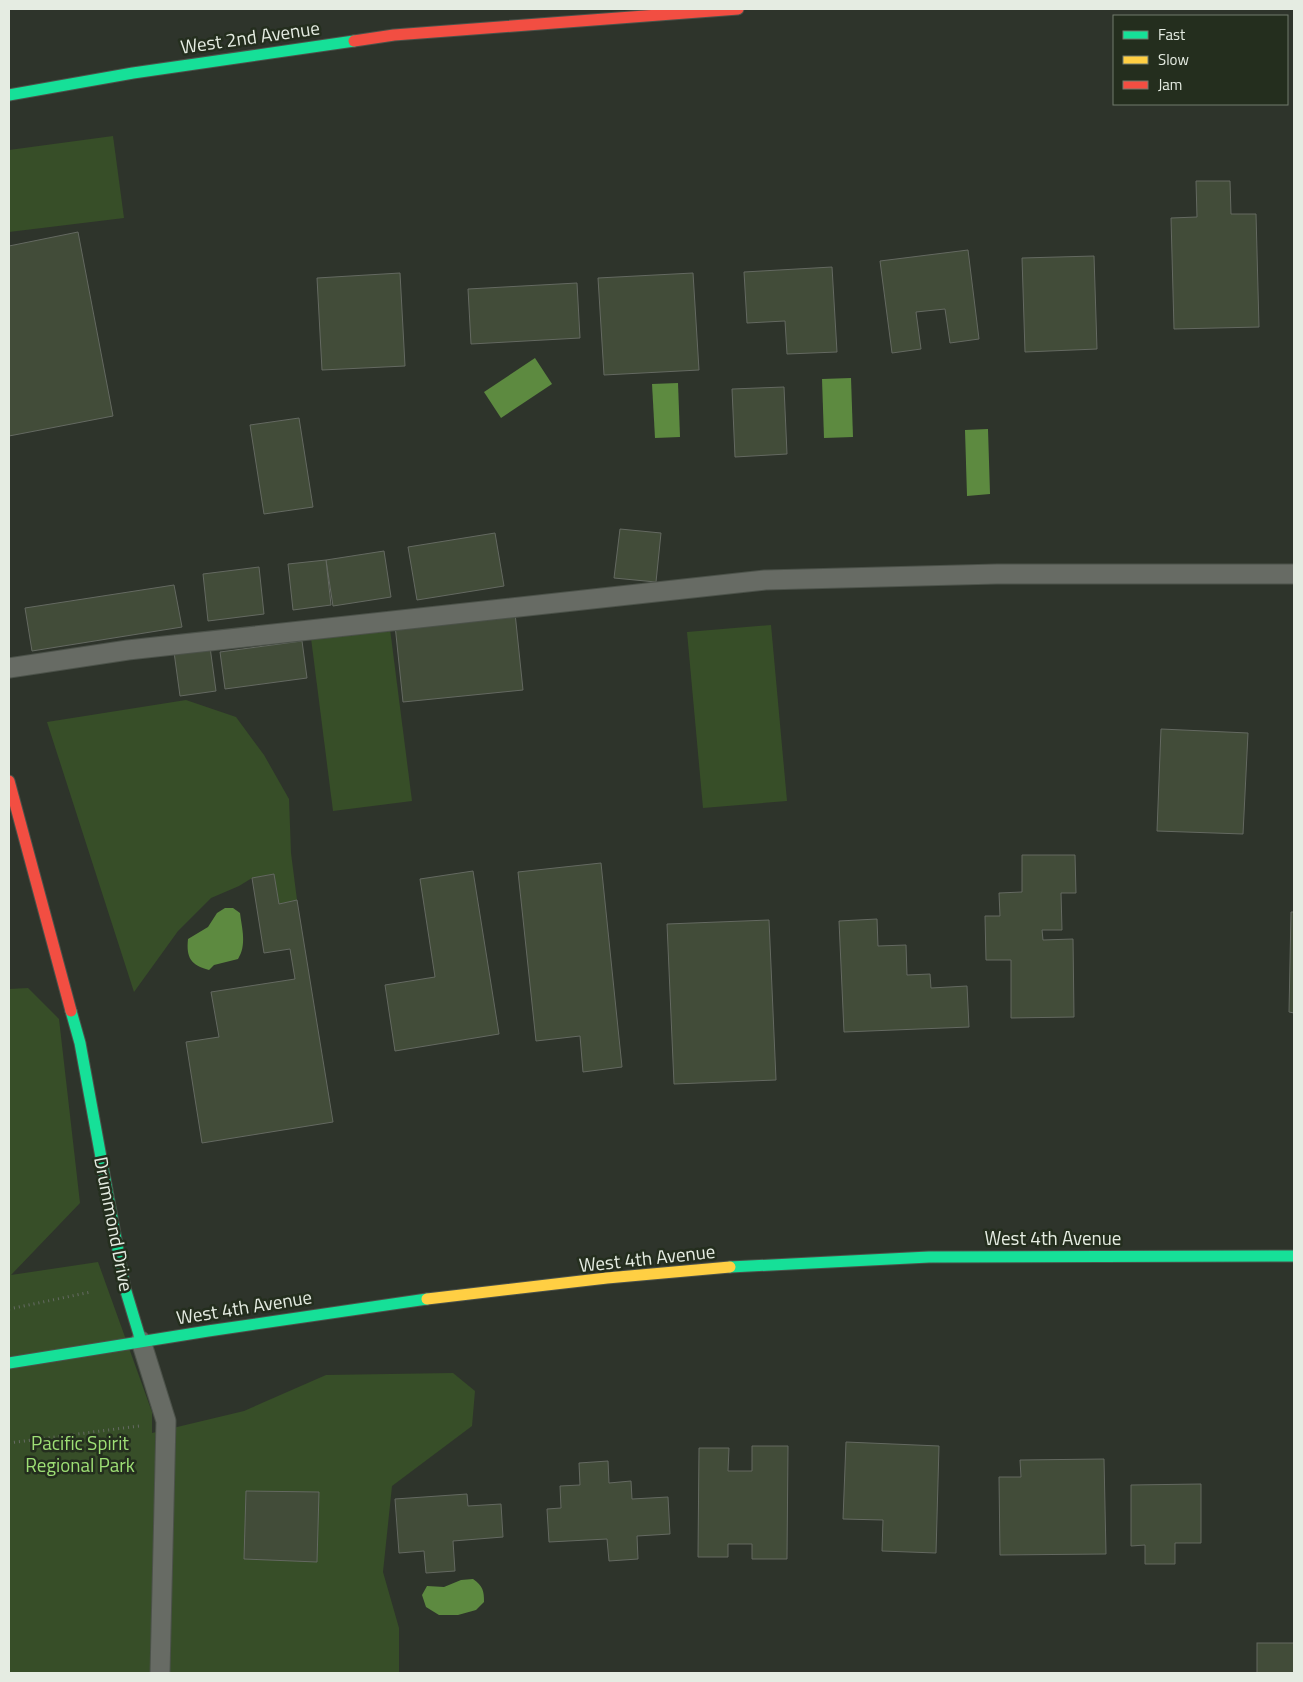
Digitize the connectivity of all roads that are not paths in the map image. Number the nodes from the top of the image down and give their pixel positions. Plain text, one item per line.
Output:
1 (738, 9) edge
2 (9, 95) edge
3 (1294, 574) edge
4 (9, 668) edge
5 (9, 781) edge
6 (1294, 1256) edge
7 (141, 1341) junction
8 (9, 1362) edge
9 (160, 1673) edge

1 - 2 street, West 2nd Avenue
3 - 4 lane
5 - 7 street, Drummond Drive
6 - 7 street, West 4th Avenue
7 - 8 street, West 4th Avenue
7 - 9 lane, Drummond Drive

